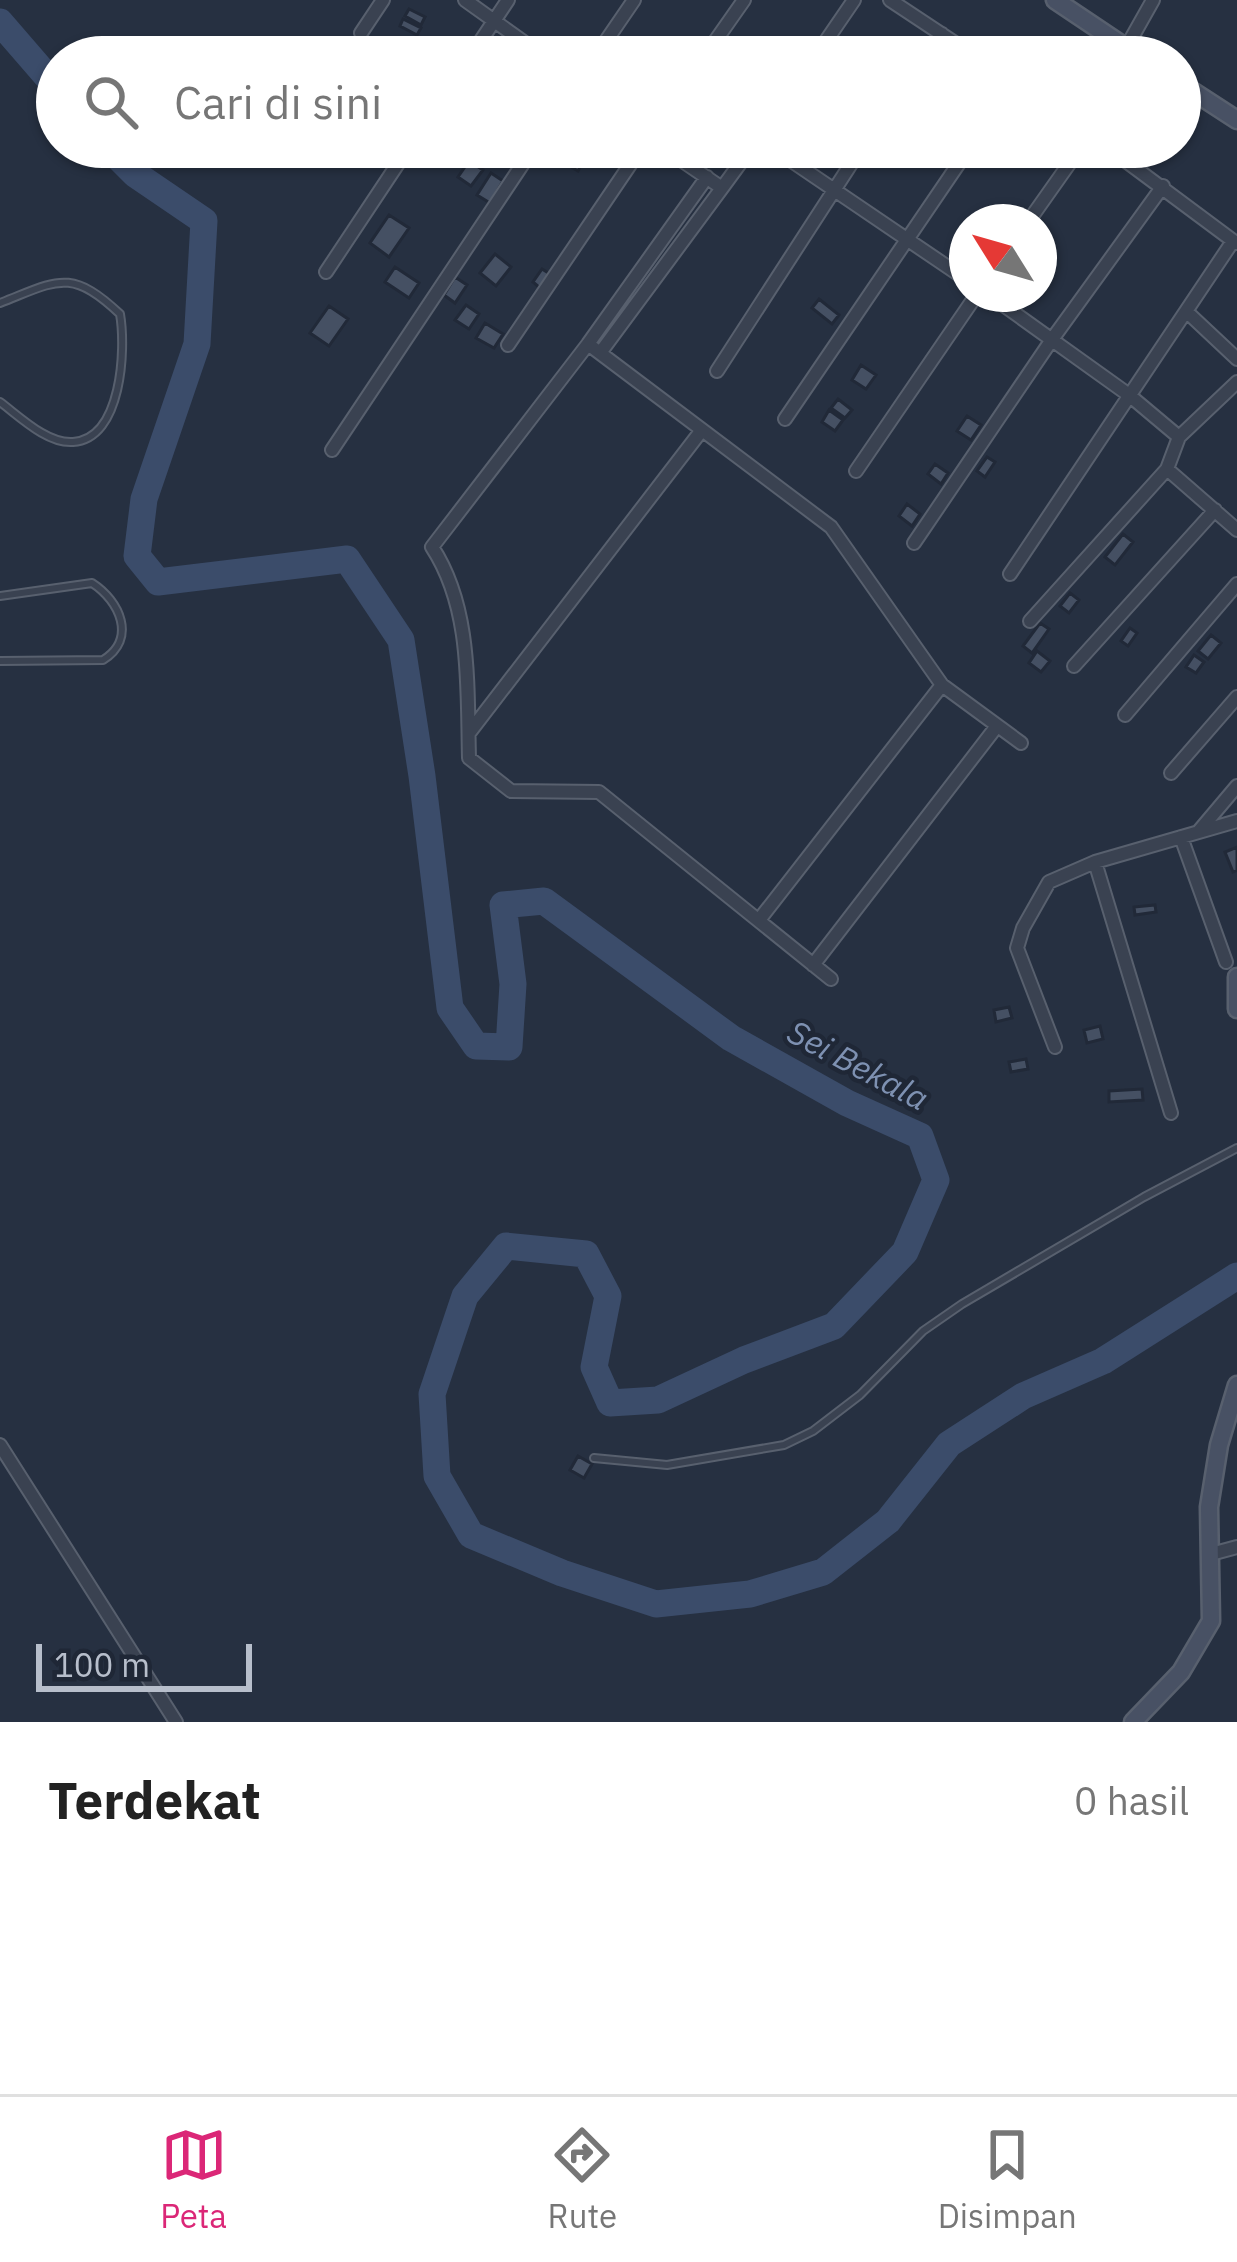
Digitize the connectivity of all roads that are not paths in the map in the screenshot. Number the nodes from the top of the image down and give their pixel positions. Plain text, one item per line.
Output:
1 (383, 0) edge
2 (465, 0) edge
3 (508, 0) edge
4 (634, 0) edge
5 (744, 0) edge
6 (854, 0) edge
7 (890, 0) edge
8 (1054, 0) edge
9 (1153, 0) edge
10 (495, 19) junction
11 (361, 33) dead end
12 (942, 34) joint
13 (484, 36) edge
14 (517, 36) edge
15 (609, 36) edge
16 (719, 36) edge
17 (829, 36) edge
18 (945, 36) edge
19 (1109, 36) edge
20 (1139, 36) edge
21 (1201, 97) edge
22 (1237, 120) edge
23 (396, 168) edge
24 (520, 168) edge
25 (628, 168) edge
26 (694, 168) edge
27 (737, 168) edge
28 (802, 168) edge
29 (848, 168) edge
30 (956, 168) edge
31 (1066, 168) edge
32 (1137, 168) edge
33 (707, 177) junction
34 (1163, 186) junction
35 (722, 188) junction
36 (833, 189) junction
37 (1041, 204) edge
38 (681, 214) junction
39 (695, 224) junction
40 (907, 239) junction
41 (1235, 242) edge
42 (949, 268) edge
43 (326, 272) dead end
44 (0, 303) edge
45 (965, 312) edge
46 (1015, 312) edge
47 (1187, 312) junction
48 (1053, 338) junction
49 (588, 344) junction
50 (508, 345) dead end
51 (600, 353) junction
52 (1237, 359) edge
53 (717, 371) dead end
54 (1237, 382) edge
55 (1129, 395) junction
56 (0, 402) edge
57 (785, 419) dead end
58 (702, 430) junction
59 (1179, 437) junction
60 (332, 450) dead end
61 (1167, 469) junction
62 (856, 471) dead end
63 (1237, 508) edge
64 (1226, 520) edge
65 (914, 543) dead end
66 (1010, 574) dead end
67 (1237, 584) edge
68 (0, 596) edge
69 (1030, 621) dead end
70 (0, 661) edge
71 (1074, 666) dead end
72 (942, 685) junction
73 (1237, 697) edge
74 (1125, 715) dead end
75 (997, 726) junction
76 (468, 734) junction
77 (1021, 743) dead end
78 (1171, 773) dead end
79 (1237, 787) edge
80 (1237, 821) edge
81 (1198, 832) junction
82 (1181, 837) junction
83 (1095, 862) junction
84 (759, 920) junction
85 (813, 965) junction
86 (1231, 970) edge
87 (831, 979) dead end
88 (1237, 1010) edge
89 (1055, 1047) dead end
90 (1171, 1113) dead end
91 (1237, 1148) edge
92 (1237, 1385) edge
93 (0, 1445) edge
94 (594, 1458) dead end
95 (1237, 1547) edge
96 (1211, 1554) junction
97 (176, 1722) edge
98 (1133, 1722) edge

1 - 11 street
2 - 10 street
3 - 10 street
4 - 15 street
5 - 16 street
6 - 17 street
7 - 12 street
8 - 19 main road
9 - 20 street
10 - 13 street
10 - 14 street
12 - 18 street
21 - 22 main road
23 - 43 street
24 - 60 street
25 - 50 street
26 - 33 street
27 - 35 street
28 - 36 street
29 - 36 street
30 - 40 street
31 - 37 street
32 - 34 street
33 - 35 street
33 - 38 street
34 - 41 street
34 - 48 street
35 - 39 street
36 - 40 street
36 - 53 street
38 - 39 street
38 - 49 street
39 - 51 street
40 - 42 street
40 - 57 street
41 - 47 street
44 - 56 lane
45 - 62 street
46 - 48 street
47 - 52 street
47 - 55 street
48 - 55 street
48 - 65 street
49 - 51 street
49 - 76 street
51 - 58 street
54 - 59 street
55 - 59 street
55 - 66 street
58 - 72 street
58 - 76 street
59 - 61 street
61 - 64 street
61 - 69 street
63 - 64 street
64 - 71 street
67 - 74 street
68 - 70 lane
72 - 75 street
72 - 84 street
73 - 78 street
75 - 77 street
75 - 85 street
76 - 84 street
79 - 81 street
80 - 81 street
81 - 82 street
82 - 83 street
82 - 86 street
83 - 89 street
83 - 90 street
84 - 85 street
85 - 87 street
86 - 88 main road
91 - 94 lane
92 - 96 main road
93 - 97 street
95 - 96 street
96 - 98 main road

